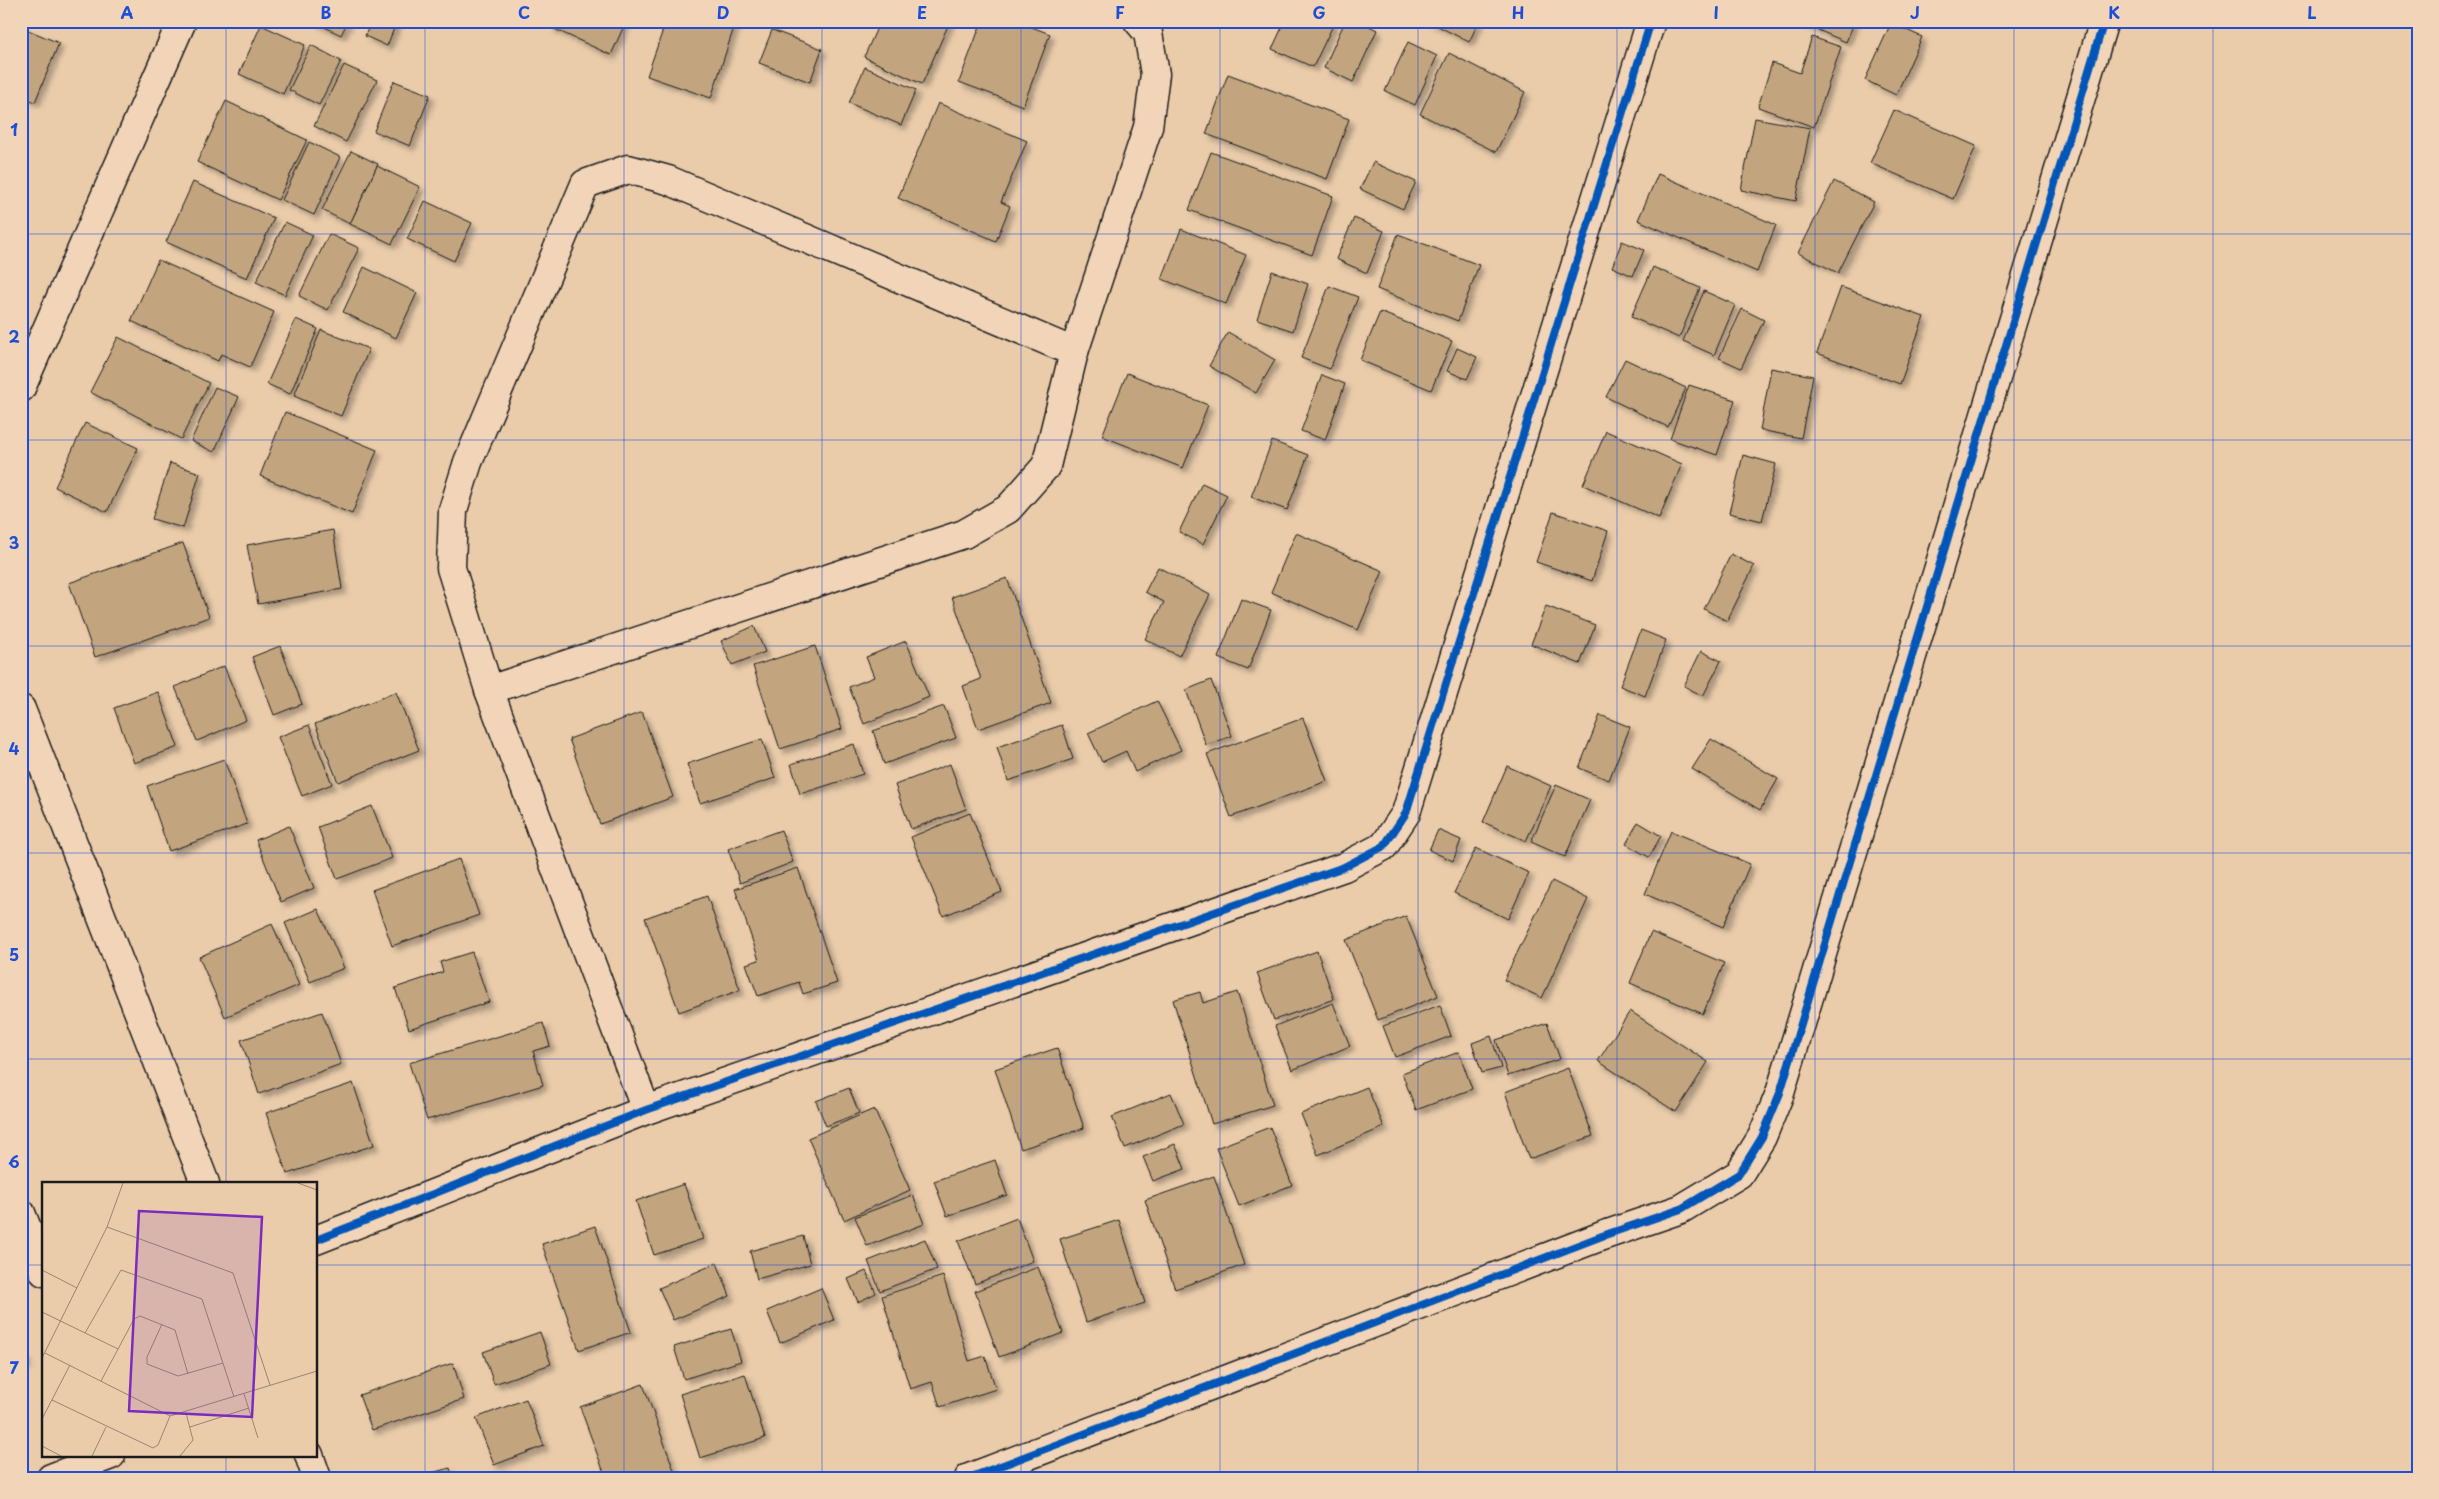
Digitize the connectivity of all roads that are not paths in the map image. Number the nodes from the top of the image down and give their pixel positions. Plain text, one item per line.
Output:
1 (182, 21) edge
2 (1138, 21) edge
3 (1651, 21) edge
4 (2104, 21) edge
5 (1074, 352) junction
6 (21, 388) edge
7 (489, 690) junction
8 (21, 709) edge
9 (646, 1110) junction
10 (205, 1182) edge
11 (21, 1213) edge
12 (318, 1239) edge
13 (42, 1267) edge
14 (108, 1456) edge
15 (309, 1456) edge
16 (51, 1478) edge
17 (317, 1478) edge
18 (969, 1478) edge

1 - 6 street
2 - 5 street
3 - 9 street
4 - 18 street
5 - 7 street
5 - 7 street
7 - 9 street
8 - 10 street
9 - 12 street
11 - 13 street
14 - 16 street
15 - 17 street

